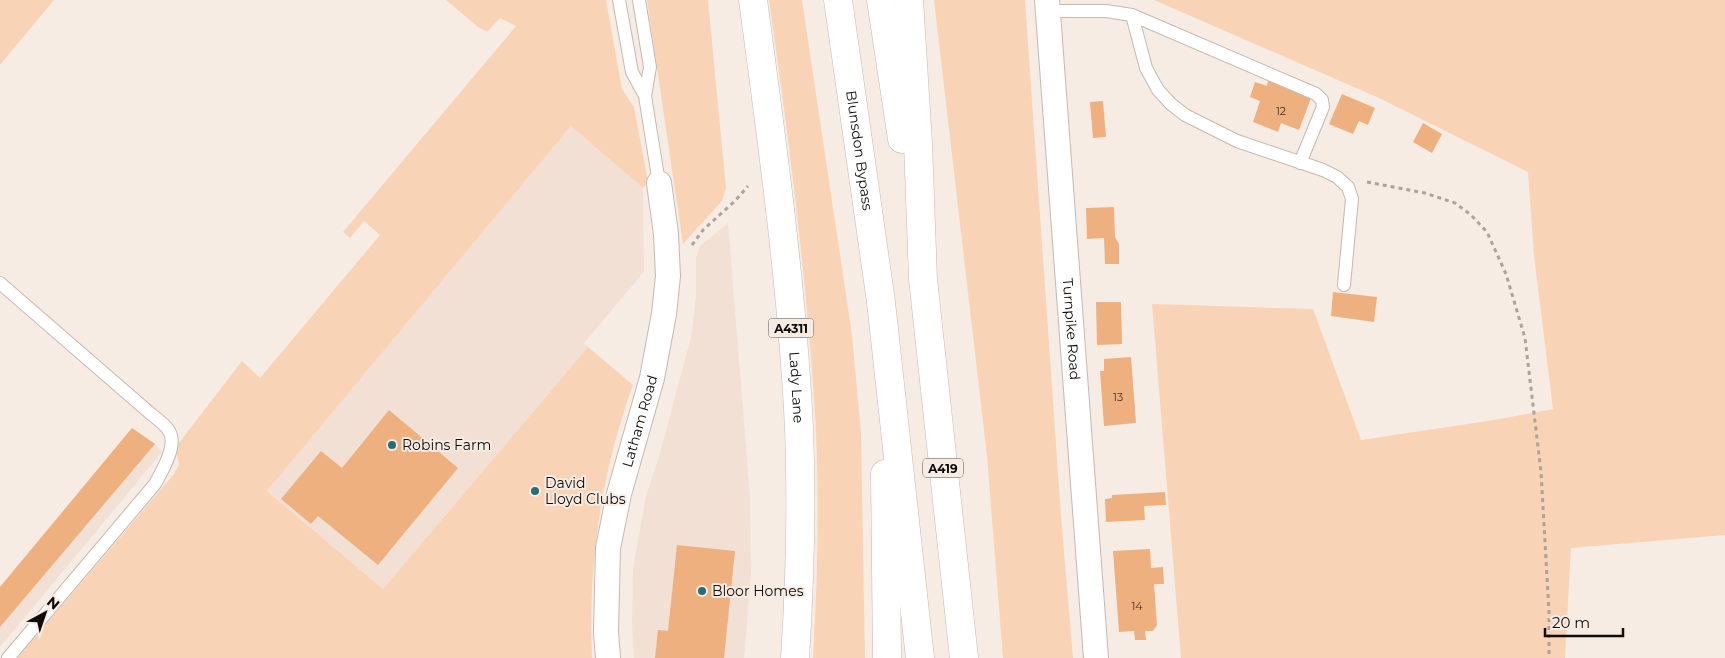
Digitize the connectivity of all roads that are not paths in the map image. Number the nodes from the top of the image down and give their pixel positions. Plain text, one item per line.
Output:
1 (619, 0) edge
2 (639, 0) edge
3 (753, 0) edge
4 (838, 0) edge
5 (881, 0) edge
6 (909, 0) edge
7 (1047, 5) edge
8 (1132, 15) junction
9 (645, 96) junction
10 (1300, 163) junction
11 (659, 183) joint
12 (923, 279) junction
13 (0, 283) edge
14 (1344, 286) dead end
15 (881, 302) junction
16 (8, 658) edge
17 (608, 658) edge
18 (795, 658) edge
19 (887, 658) edge
20 (920, 658) edge
21 (964, 658) edge
22 (1096, 658) edge

1 - 9 lane
2 - 9 lane
3 - 18 main road, Lady Lane / A4311
4 - 15 main road, Blunsdon Bypass
5 - 12 main road, A419
6 - 12 main road, A419
7 - 8 lane
7 - 22 street, Turnpike Road
8 - 10 lane
8 - 10 lane
9 - 11 lane
10 - 14 lane
11 - 17 street, Latham Road
12 - 21 main road, A419
13 - 16 lane
15 - 19 main road
15 - 20 main road

